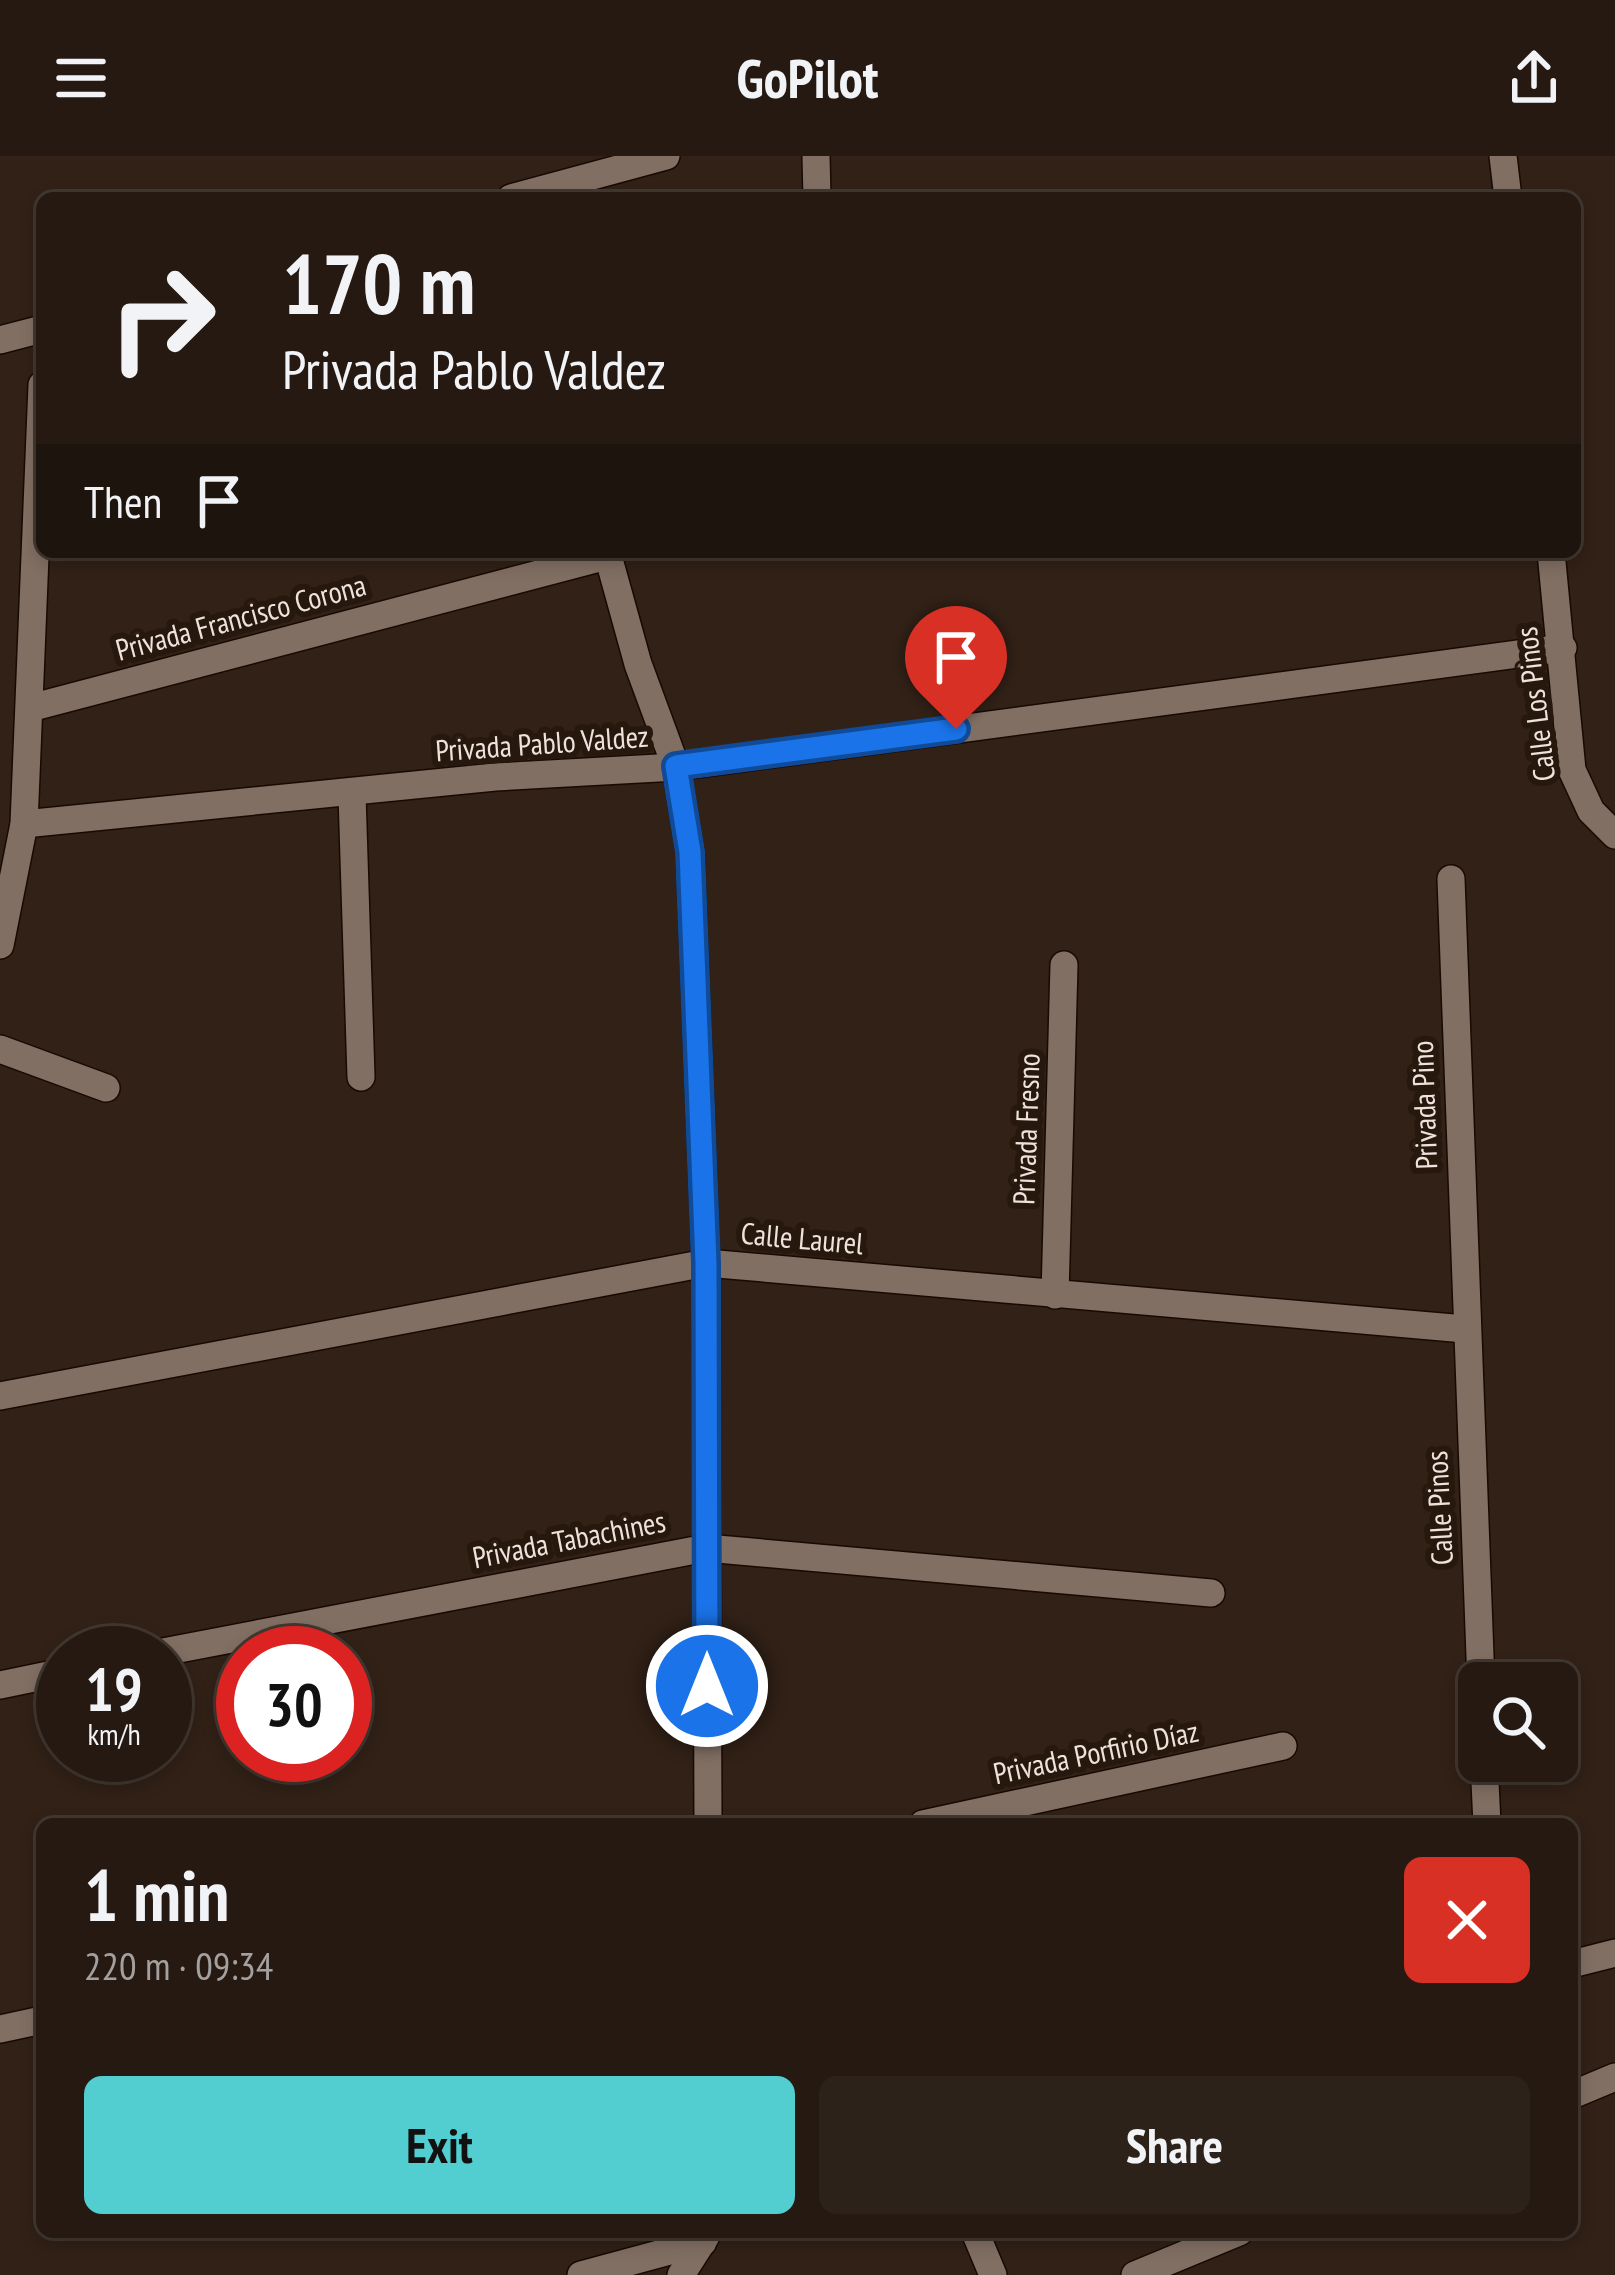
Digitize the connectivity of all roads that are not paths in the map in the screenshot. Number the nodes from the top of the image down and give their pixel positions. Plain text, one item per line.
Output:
1 (666, 156) edge
2 (816, 156) edge
3 (1504, 156) edge
4 (551, 192) edge
5 (817, 192) edge
6 (1507, 192) edge
7 (36, 330) edge
8 (0, 340) edge
9 (36, 546) edge
10 (592, 558) edge
11 (608, 558) edge
12 (1552, 558) edge
13 (1563, 648) junction
14 (30, 708) junction
15 (676, 766) junction
16 (352, 795) junction
17 (24, 824) junction
18 (1615, 836) edge
19 (1450, 879) dead end
20 (0, 945) edge
21 (1064, 965) dead end
22 (0, 1049) edge
23 (361, 1077) dead end
24 (106, 1088) dead end
25 (706, 1263) junction
26 (1055, 1295) junction
27 (1465, 1329) junction
28 (0, 1396) edge
29 (706, 1548) junction
30 (1211, 1593) dead end
31 (192, 1646) edge
32 (1480, 1662) edge
33 (36, 1677) edge
34 (0, 1684) edge
35 (1282, 1746) dead end
36 (1485, 1782) edge
37 (708, 1818) edge
38 (951, 1818) edge
39 (1487, 1818) edge
40 (1615, 1953) edge
41 (1578, 1962) edge
42 (36, 2021) edge
43 (0, 2029) edge
44 (1615, 2077) edge
45 (1578, 2092) edge
46 (702, 2238) edge
47 (704, 2238) edge
48 (978, 2238) edge
49 (1224, 2238) edge
50 (580, 2275) edge
51 (681, 2275) edge
52 (993, 2275) edge
53 (1135, 2275) edge

1 - 4 street
2 - 5 street
3 - 6 street
7 - 8 street
9 - 14 street
10 - 14 street, Privada Francisco Corona
11 - 15 street
12 - 13 street, Calle Los Pinos
13 - 15 street, Privada Pablo Valdez
13 - 18 street, Calle Los Pinos
14 - 17 street
15 - 16 street, Privada Pablo Valdez
15 - 25 street
16 - 17 street, Privada Pablo Valdez
16 - 23 street
17 - 20 street
19 - 27 street, Privada Pino
21 - 26 street, Privada Fresno
22 - 24 street
25 - 26 street, Calle Laurel
25 - 28 street, Calle Laurel
25 - 29 street
26 - 27 street, Calle Laurel
27 - 32 street, Calle Pinos
29 - 30 street, Privada Tabachines
29 - 31 street, Privada Tabachines
29 - 37 street
33 - 34 street
35 - 38 street, Privada Porfirio Díaz
36 - 39 street
40 - 41 street
42 - 43 street
44 - 45 street
46 - 50 street
47 - 51 street
48 - 52 street
49 - 53 street

